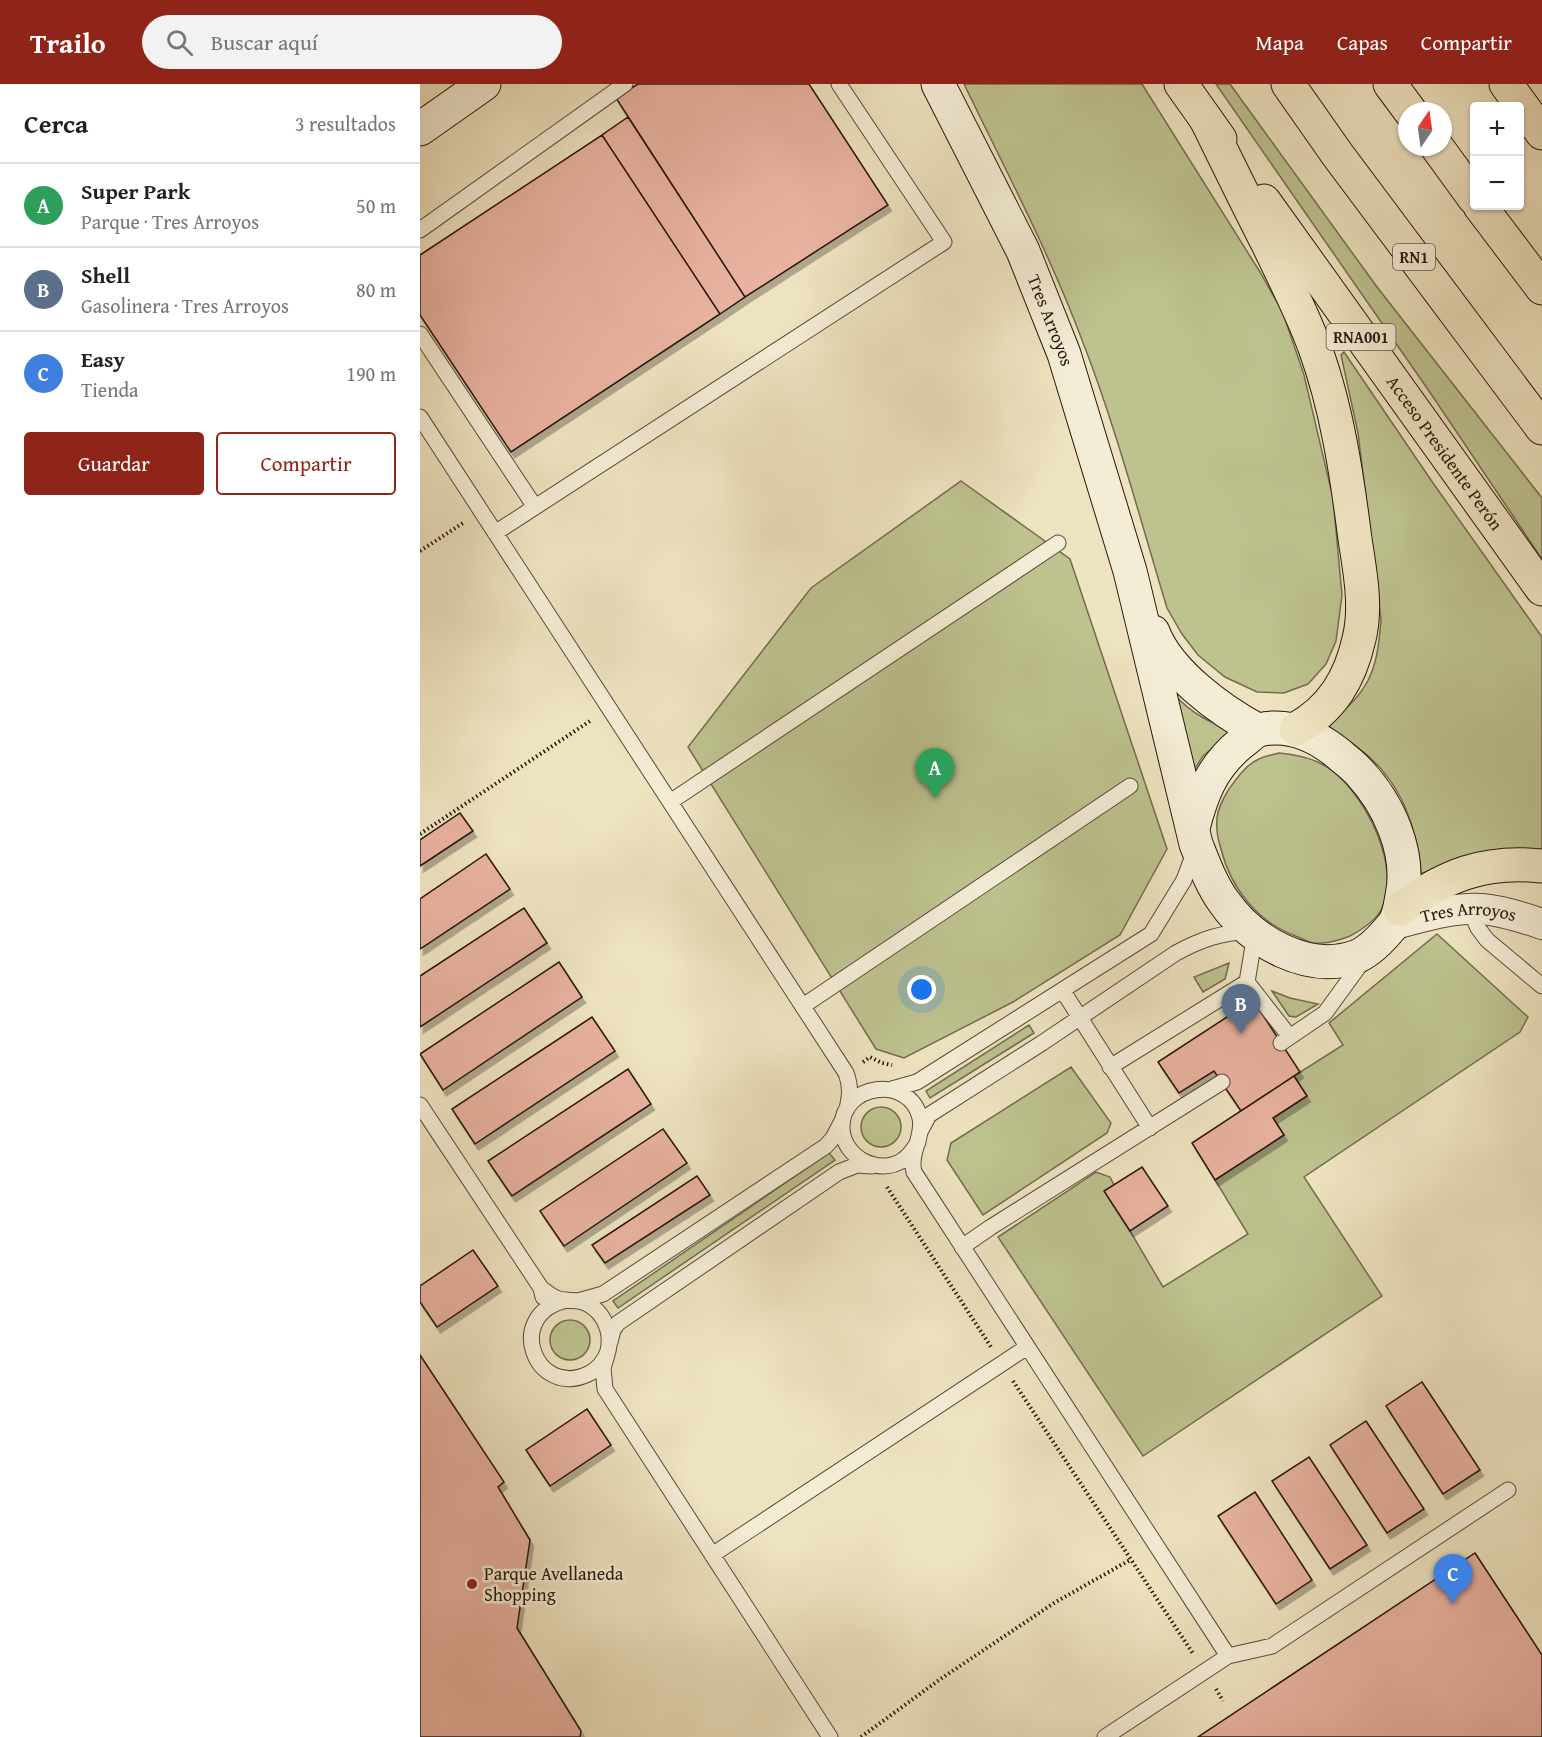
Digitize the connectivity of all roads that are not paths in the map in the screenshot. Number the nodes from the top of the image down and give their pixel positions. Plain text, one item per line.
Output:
1 (484, 84) edge
2 (625, 84) edge
3 (839, 84) edge
4 (938, 84) edge
5 (1181, 84) edge
6 (1288, 84) edge
7 (1390, 84) edge
8 (1506, 84) edge
9 (1403, 102) edge
10 (1207, 121) junction
11 (420, 129) edge
12 (1542, 134) edge
13 (1444, 156) edge
14 (1470, 192) edge
15 (1483, 210) edge
16 (420, 230) edge
17 (1542, 288) edge
18 (420, 334) edge
19 (420, 417) edge
20 (1542, 428) edge
21 (535, 507) junction
22 (495, 532) junction
23 (1058, 543) dead end
24 (1130, 570) junction
25 (1542, 589) edge
26 (1296, 729) junction
27 (1257, 730) junction
28 (1130, 786) dead end
29 (670, 802) junction
30 (1195, 836) junction
31 (1542, 866) edge
32 (1470, 910) junction
33 (1542, 924) edge
34 (1390, 926) junction
35 (1254, 933) junction
36 (1247, 982) junction
37 (1542, 986) edge
38 (1063, 991) junction
39 (802, 1006) junction
40 (1079, 1018) junction
41 (1110, 1067) junction
42 (846, 1073) junction
43 (1222, 1082) dead end
44 (888, 1089) junction
45 (420, 1105) edge
46 (845, 1114) junction
47 (1150, 1128) junction
48 (919, 1136) junction
49 (881, 1166) junction
50 (914, 1172) junction
51 (962, 1247) junction
52 (541, 1288) junction
53 (573, 1301) junction
54 (539, 1316) junction
55 (1028, 1347) junction
56 (608, 1348) junction
57 (578, 1378) junction
58 (605, 1389) junction
59 (1508, 1490) dead end
60 (712, 1555) junction
61 (1228, 1656) junction
62 (830, 1737) edge
63 (1105, 1737) edge

1 - 11 main road
2 - 16 lane
3 - 21 lane
4 - 24 main road, Tres Arroyos
5 - 10 highway, Acceso Presidente Perón / RNA001
6 - 20 highway, RN1
7 - 9 highway
8 - 12 highway
10 - 25 highway, Acceso Presidente Perón / RNA001
10 - 26 highway
13 - 14 highway
15 - 17 highway
18 - 21 lane
19 - 22 lane
21 - 22 lane
22 - 29 lane
23 - 29 lane
24 - 27 main road, Tres Arroyos
24 - 30 main road, Tres Arroyos
26 - 27 main road
26 - 34 main road
27 - 30 main road
28 - 39 lane
29 - 39 lane
30 - 35 main road, Tres Arroyos
30 - 38 lane
31 - 34 highway
32 - 33 street, Tres Arroyos
32 - 34 street, Tres Arroyos
32 - 37 lane
34 - 35 main road, Tres Arroyos
34 - 36 lane
35 - 36 lane
35 - 40 lane
36 - 41 lane
38 - 40 lane
38 - 44 lane
39 - 42 lane
40 - 41 lane
40 - 48 lane
41 - 47 lane
42 - 44 lane
42 - 46 lane
43 - 47 lane
44 - 46 lane
44 - 48 lane
45 - 52 lane
46 - 49 lane
46 - 53 lane
47 - 51 lane
48 - 49 lane
48 - 50 lane
49 - 50 lane
49 - 56 lane
50 - 51 lane
51 - 55 lane
52 - 53 lane
52 - 54 lane
53 - 54 lane
53 - 56 lane
54 - 57 lane
55 - 60 lane
55 - 61 lane
56 - 57 lane
56 - 58 lane
57 - 58 lane
58 - 60 lane
59 - 61 lane
60 - 62 lane
61 - 63 lane

